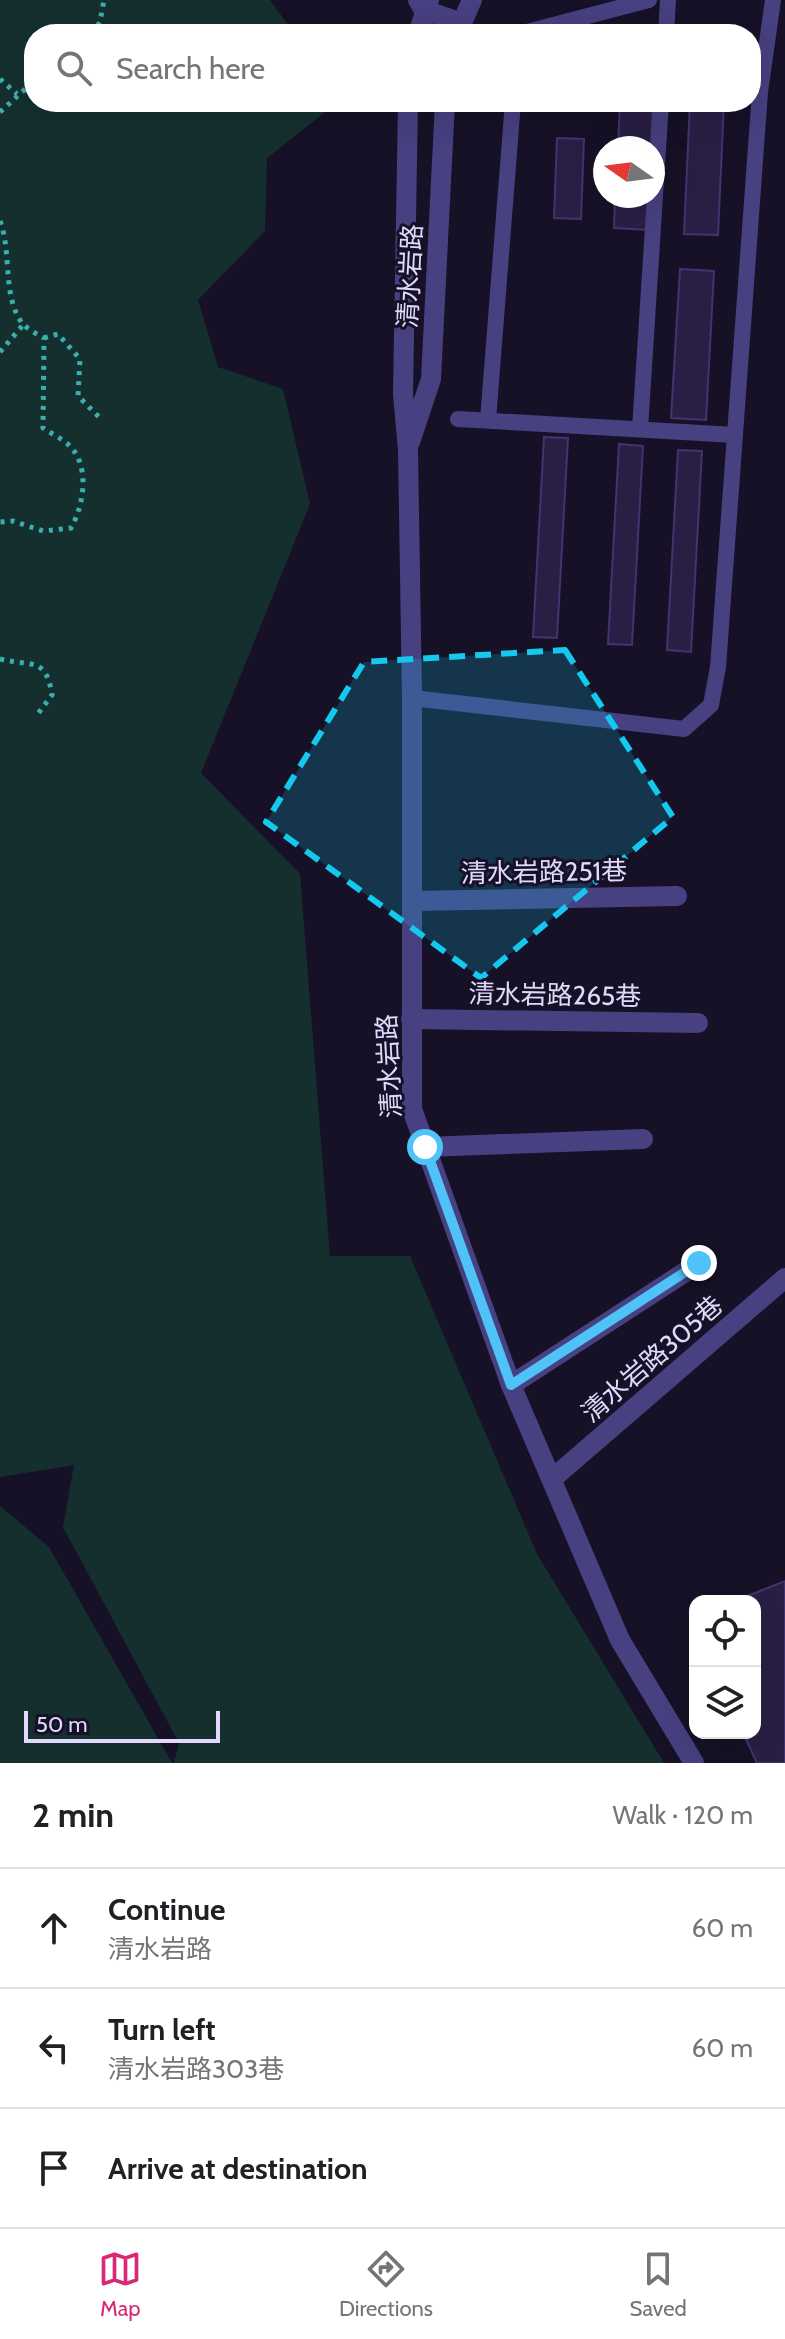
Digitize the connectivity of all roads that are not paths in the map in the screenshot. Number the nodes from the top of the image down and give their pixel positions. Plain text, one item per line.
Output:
1 (472, 0) edge
2 (649, 0) edge
3 (668, 0) edge
4 (773, 0) edge
5 (424, 3) edge
6 (420, 24) edge
7 (453, 24) edge
8 (460, 24) edge
9 (557, 24) edge
10 (667, 24) edge
11 (761, 85) edge
12 (408, 112) edge
13 (444, 112) edge
14 (512, 112) edge
15 (660, 112) edge
16 (759, 112) edge
17 (458, 419) dead end
18 (488, 420) junction
19 (640, 429) junction
20 (735, 435) junction
21 (408, 450) junction
22 (412, 698) junction
23 (677, 896) dead end
24 (412, 901) junction
25 (411, 1019) junction
26 (698, 1023) dead end
27 (643, 1139) dead end
28 (425, 1147) junction
29 (699, 1263) dead end
30 (785, 1278) edge
31 (511, 1385) junction
32 (552, 1479) junction
33 (694, 1763) edge

1 - 8 street
2 - 9 lane
3 - 10 lane
4 - 11 lane
5 - 6 street
5 - 7 street
12 - 21 street, 清水岩路
13 - 21 street, 清水岩路
14 - 18 lane
15 - 19 lane
16 - 20 lane
17 - 18 lane
18 - 19 lane
19 - 20 lane
20 - 22 lane
21 - 22 street, 清水岩路
22 - 24 street, 清水岩路
23 - 24 street, 清水岩路251巷
24 - 25 street, 清水岩路
25 - 26 street, 清水岩路265巷
25 - 28 street, 清水岩路
27 - 28 street
28 - 31 street, 清水岩路
29 - 31 street
30 - 32 street, 清水岩路305巷
31 - 32 street, 清水岩路
32 - 33 street, 清水岩路

